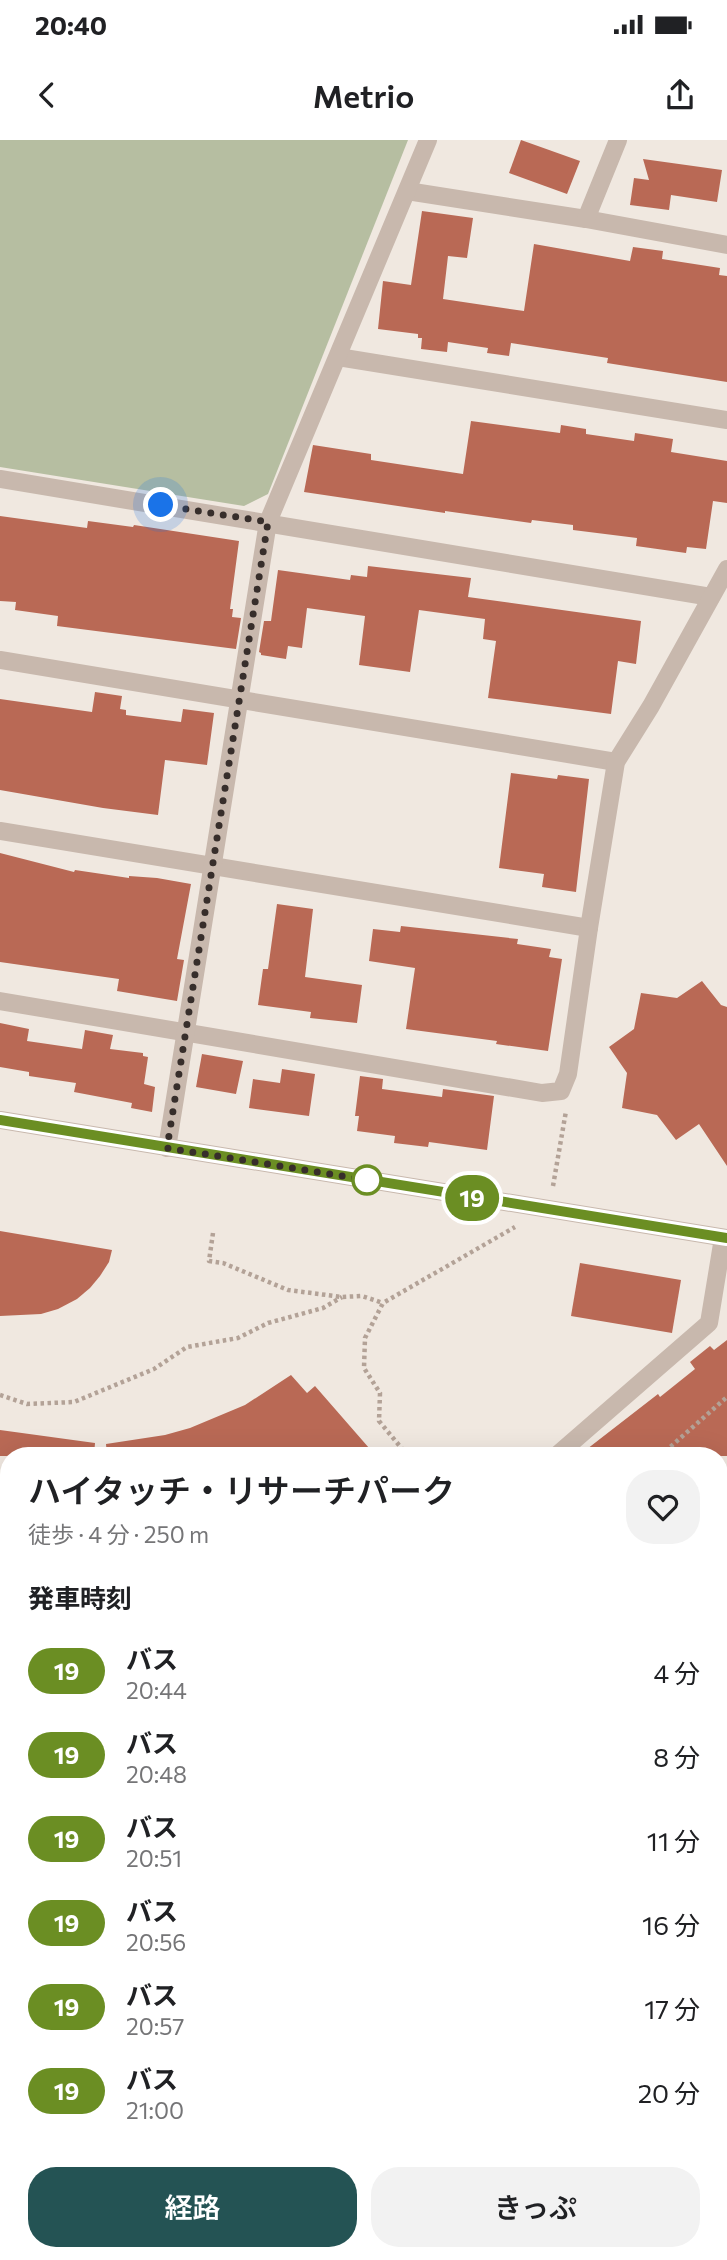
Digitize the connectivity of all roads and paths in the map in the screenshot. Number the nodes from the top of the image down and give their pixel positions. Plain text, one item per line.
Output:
1 (428, 140) edge
2 (618, 140) edge
3 (407, 191) junction
4 (586, 219) junction
5 (727, 245) edge
6 (338, 357) junction
7 (727, 421) edge
8 (0, 479) edge
9 (268, 522) junction
10 (727, 569) edge
11 (711, 597) junction
12 (0, 660) edge
13 (240, 699) junction
14 (616, 762) junction
15 (0, 831) edge
16 (213, 867) junction
17 (589, 928) junction
18 (0, 1001) edge
19 (185, 1032) junction
20 (561, 1091) junction
21 (0, 1121) edge
22 (167, 1148) junction
23 (553, 1186) dead end
24 (514, 1227) dead end
25 (213, 1233) dead end
26 (725, 1238) edge
27 (342, 1297) junction
28 (383, 1303) junction
29 (0, 1395) edge
30 (727, 1397) edge
31 (400, 1447) edge
32 (566, 1447) edge
33 (670, 1447) edge

1 - 3 street
2 - 4 street
3 - 4 street
3 - 6 street
4 - 5 street
6 - 7 street
6 - 9 street
8 - 9 street
9 - 11 street
9 - 13 street
10 - 11 street
11 - 14 street
12 - 13 street
13 - 14 street
13 - 16 street
14 - 17 street
15 - 16 street
16 - 17 street
16 - 19 street
17 - 20 street
18 - 19 street
19 - 20 street
19 - 22 street
20 - 23 path
21 - 22 street
22 - 26 street
24 - 28 path
25 - 27 path
26 - 32 street
27 - 28 path
27 - 29 path
28 - 31 path
30 - 33 path

